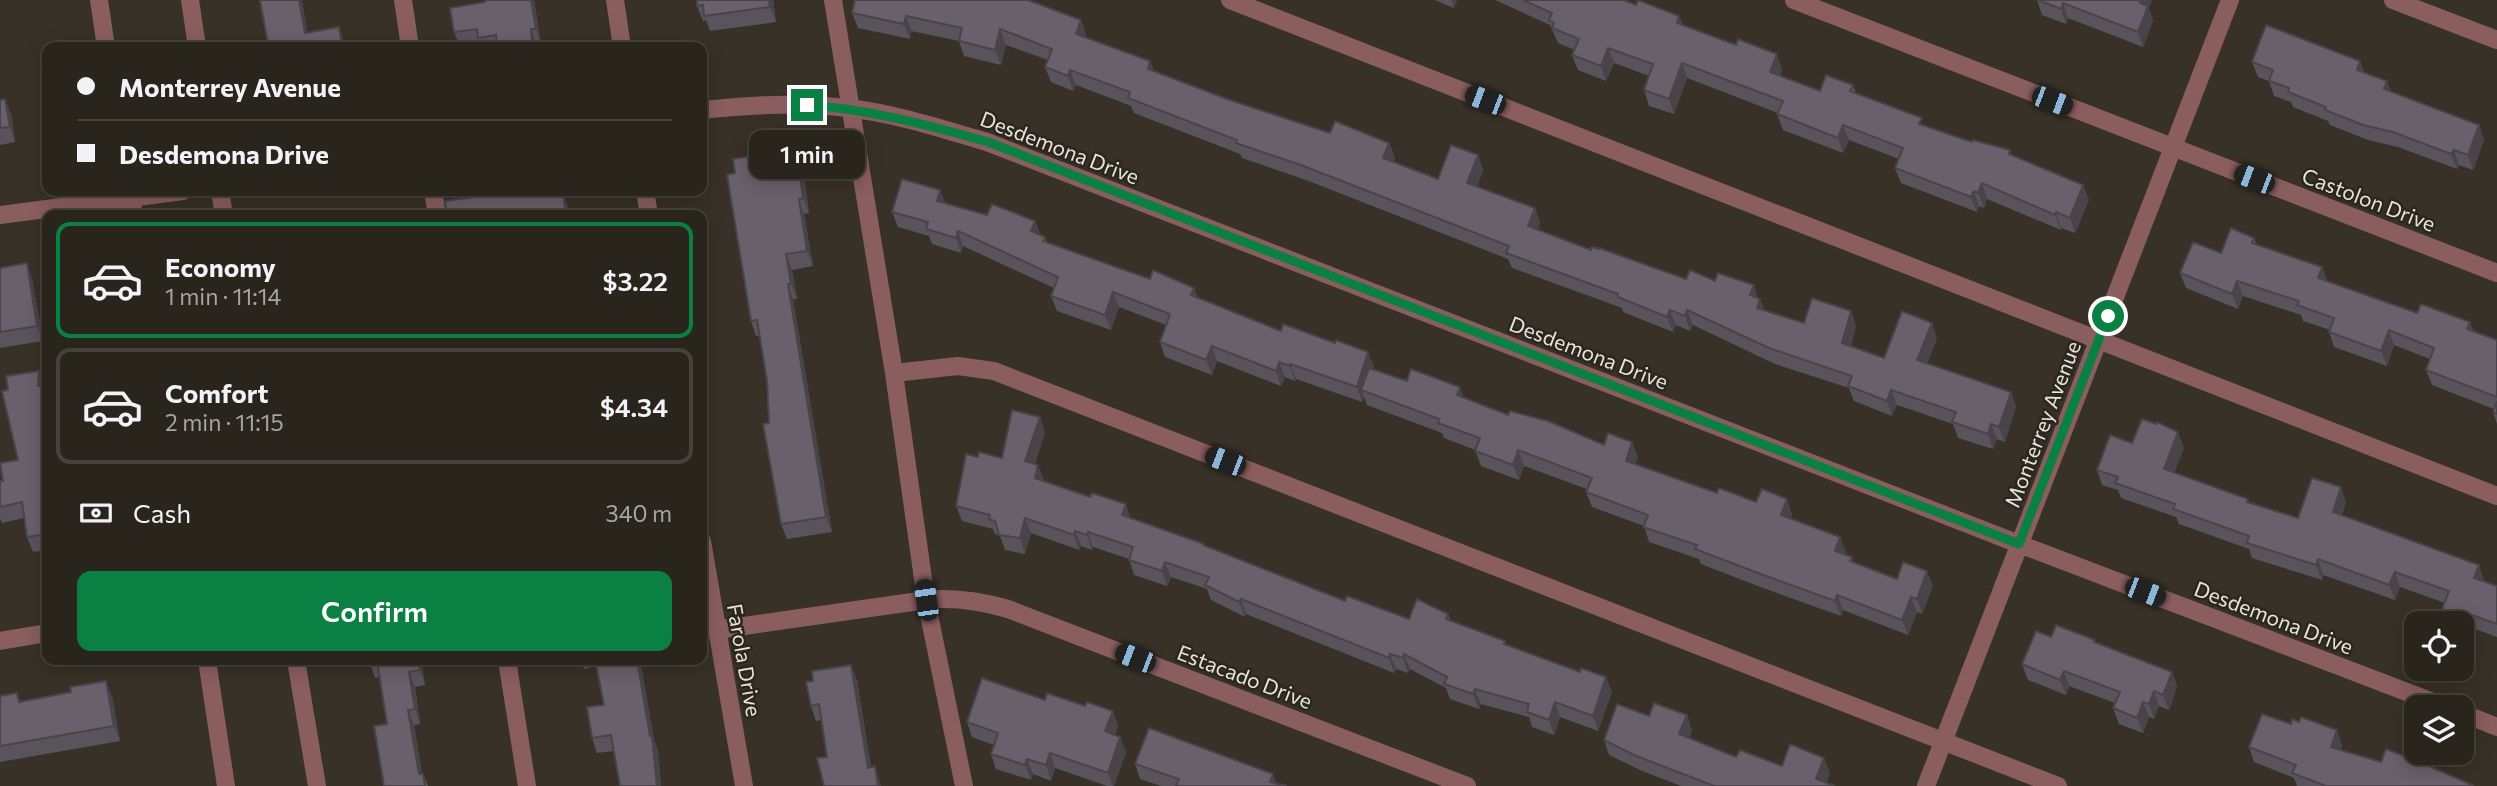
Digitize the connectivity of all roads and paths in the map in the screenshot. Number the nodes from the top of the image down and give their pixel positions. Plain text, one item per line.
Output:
1 (99, 0) edge
2 (190, 0) edge
3 (403, 0) edge
4 (615, 0) edge
5 (833, 0) edge
6 (1230, 0) edge
7 (1794, 0) edge
8 (2230, 0) edge
9 (2393, 0) edge
10 (2497, 40) edge
11 (105, 42) edge
12 (196, 42) edge
13 (409, 42) edge
14 (621, 42) edge
15 (849, 108) junction
16 (707, 109) edge
17 (2173, 148) junction
18 (160, 196) edge
19 (132, 202) edge
20 (51, 210) edge
21 (42, 211) edge
22 (0, 215) edge
23 (2497, 273) edge
24 (2099, 340) junction
25 (894, 373) junction
26 (2497, 496) edge
27 (2019, 544) junction
28 (707, 573) edge
29 (926, 600) junction
30 (716, 630) junction
31 (42, 634) edge
32 (0, 641) edge
33 (208, 665) edge
34 (297, 665) edge
35 (508, 665) edge
36 (2415, 695) edge
37 (2474, 718) edge
38 (2497, 727) edge
39 (1943, 741) junction
40 (226, 786) edge
41 (317, 786) edge
42 (527, 786) edge
43 (744, 786) edge
44 (964, 786) edge
45 (1467, 786) edge
46 (1926, 786) edge
47 (2058, 786) edge

1 - 11 street
2 - 12 street
3 - 13 street
4 - 14 street
5 - 15 street
6 - 24 street
7 - 17 street, Castolon Drive
8 - 17 street, Monterrey Avenue
9 - 10 street
15 - 16 street, Desdemona Drive
15 - 25 street
15 - 27 street, Desdemona Drive
17 - 23 street, Castolon Drive
17 - 24 street, Monterrey Avenue
18 - 19 street
19 - 20 street
21 - 22 street
24 - 26 street
24 - 27 street, Monterrey Avenue
25 - 29 street
25 - 39 street
27 - 36 street, Desdemona Drive
27 - 39 street, Monterrey Avenue
28 - 30 street, Farola Drive
29 - 30 street, Estacado Drive
29 - 44 street
29 - 45 street, Estacado Drive
30 - 43 street, Farola Drive
31 - 32 street
33 - 40 street
34 - 41 street
35 - 42 street
37 - 38 street
39 - 46 street, Monterrey Avenue
39 - 47 street

